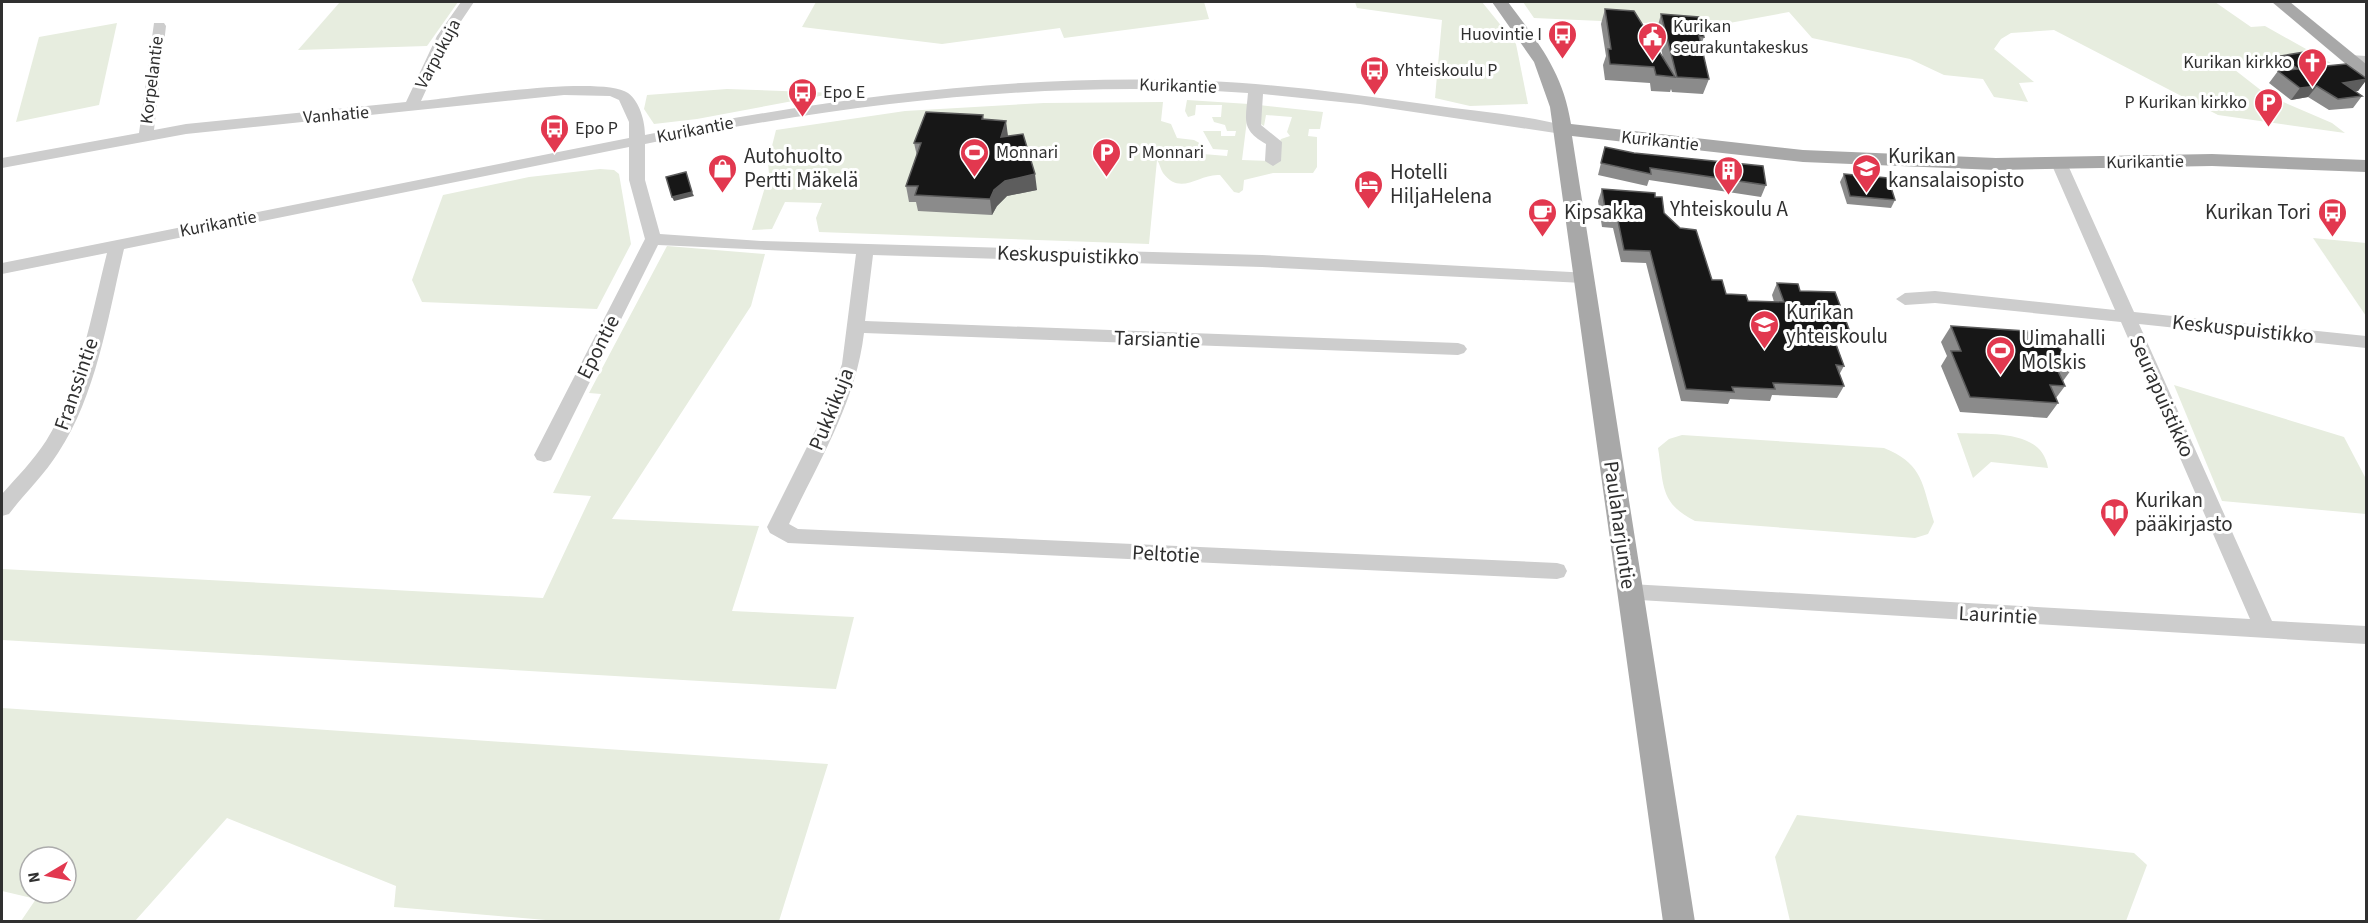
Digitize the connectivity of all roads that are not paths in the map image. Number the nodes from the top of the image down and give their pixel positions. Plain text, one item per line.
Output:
1 (467, 2) edge
2 (1500, 2) edge
3 (2280, 2) edge
4 (159, 26) dead end
5 (2359, 60) edge
6 (2367, 72) edge
7 (1256, 90) junction
8 (411, 107) junction
9 (1562, 129) junction
10 (146, 135) junction
11 (636, 142) junction
12 (1274, 161) dead end
13 (2, 163) edge
14 (2059, 163) junction
15 (2367, 166) edge
16 (653, 239) junction
17 (117, 244) junction
18 (865, 249) junction
19 (2, 268) edge
20 (1583, 277) junction
21 (1905, 299) dead end
22 (2128, 317) junction
23 (855, 327) junction
24 (2367, 342) edge
25 (1458, 350) dead end
26 (544, 455) dead end
27 (2, 508) edge
28 (777, 527) joint
29 (1557, 571) dead end
30 (1630, 593) junction
31 (2265, 629) junction
32 (2367, 635) edge
33 (1679, 921) edge

1 - 8 street, Varpukuja
2 - 9 main road, Paulaharjuntie
3 - 5 main road
4 - 10 street, Korpelantie
5 - 6 main road
7 - 9 street, Kurikantie
7 - 11 street, Kurikantie
7 - 12 street
8 - 10 street, Vanhatie
8 - 11 street, Vanhatie
9 - 14 main road, Kurikantie
9 - 20 main road, Paulaharjuntie
10 - 13 street, Vanhatie
11 - 16 street
11 - 17 street, Kurikantie
14 - 15 main road, Kurikantie
14 - 22 street, Seurapuistikko
16 - 18 street, Keskuspuistikko
16 - 26 street, Epontie
17 - 19 street, Kurikantie
17 - 27 street, Franssintie
18 - 20 street, Keskuspuistikko
18 - 23 street, Pukkikuja
20 - 30 main road, Paulaharjuntie
21 - 22 street, Keskuspuistikko
22 - 24 street, Keskuspuistikko
22 - 31 street, Seurapuistikko
23 - 25 street, Tarsiantie
23 - 28 street, Pukkikuja
28 - 29 street, Peltotie
30 - 31 street, Laurintie
30 - 33 main road, Paulaharjuntie
31 - 32 street, Laurintie

